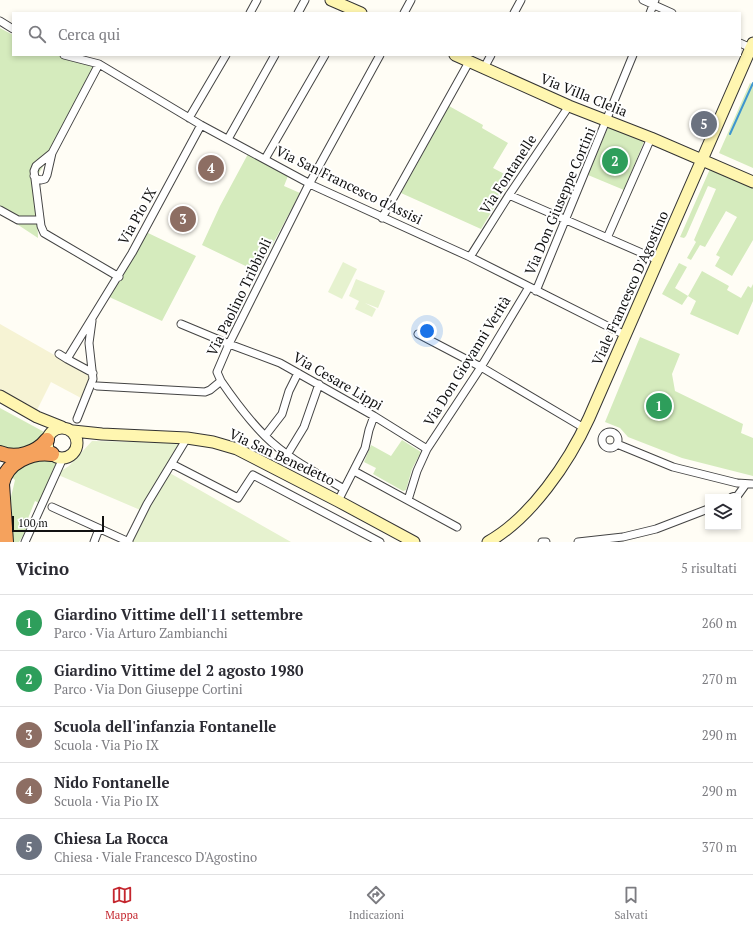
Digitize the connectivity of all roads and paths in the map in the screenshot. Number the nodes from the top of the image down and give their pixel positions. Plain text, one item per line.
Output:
1 (257, 0) edge
2 (305, 0) edge
3 (331, 0) edge
4 (412, 0) edge
5 (521, 0) edge
6 (643, 0) edge
7 (654, 2) edge
8 (251, 12) edge
9 (299, 12) edge
10 (354, 12) edge
11 (405, 12) edge
12 (515, 12) edge
13 (650, 12) edge
14 (670, 12) edge
15 (0, 22) edge
16 (12, 28) edge
17 (741, 43) edge
18 (752, 46) edge
19 (68, 56) edge
20 (225, 56) edge
21 (274, 56) edge
22 (324, 56) edge
23 (379, 56) edge
24 (457, 56) edge
25 (490, 56) edge
26 (633, 56) edge
27 (469, 62) junction
28 (99, 64) junction
29 (484, 68) junction
30 (569, 106) junction
31 (189, 118) junction
32 (607, 121) junction
33 (201, 125) junction
34 (651, 138) junction
35 (228, 139) junction
36 (52, 153) junction
37 (265, 159) junction
38 (703, 160) junction
39 (34, 176) junction
40 (45, 178) junction
41 (753, 182) edge
42 (310, 183) junction
43 (36, 191) junction
44 (509, 195) junction
45 (0, 210) edge
46 (382, 218) junction
47 (40, 220) junction
48 (565, 220) junction
49 (607, 238) junction
50 (470, 257) junction
51 (658, 260) junction
52 (118, 277) junction
53 (529, 287) junction
54 (536, 291) junction
55 (92, 317) junction
56 (181, 324) dead end
57 (418, 334) dead end
58 (625, 335) junction
59 (229, 344) junction
60 (58, 354) dead end
61 (67, 359) junction
62 (481, 367) junction
63 (93, 373) junction
64 (298, 374) junction
65 (221, 381) junction
66 (319, 384) junction
67 (97, 386) dead end
68 (0, 396) edge
69 (0, 402) edge
70 (374, 416) junction
71 (77, 419) dead end
72 (62, 427) junction
73 (584, 428) junction
74 (73, 431) junction
75 (102, 434) junction
76 (265, 436) junction
77 (49, 437) junction
78 (187, 438) junction
79 (616, 444) dead end
80 (77, 447) junction
81 (427, 449) junction
82 (0, 453) edge
83 (287, 455) junction
84 (57, 456) junction
85 (172, 464) junction
86 (354, 471) junction
87 (737, 484) junction
88 (749, 484) edge
89 (344, 489) junction
90 (733, 494) edge
91 (739, 494) edge
92 (408, 500) junction
93 (338, 501) junction
94 (52, 507) dead end
95 (705, 510) edge
96 (457, 526) dead end
97 (99, 529) junction
98 (507, 530) junction
99 (6, 542) edge
100 (25, 542) edge
101 (94, 542) edge
102 (128, 542) edge
103 (380, 542) edge
104 (414, 542) edge
105 (488, 542) edge
106 (502, 542) edge
107 (542, 542) edge
108 (546, 542) edge
109 (578, 542) edge

1 - 8 street
2 - 9 street
3 - 10 street
4 - 11 street
5 - 12 street
6 - 7 street
7 - 13 street
7 - 14 street
15 - 16 street
17 - 18 street
18 - 38 street, Viale Francesco D'Agostino
19 - 28 street, Via San Francesco d'Assisi
20 - 31 street
21 - 35 street
22 - 37 street
23 - 42 street, Via Paolino Tribbioli
24 - 27 street, Via Villa Clelia
25 - 29 street
26 - 32 street, Via Don Giuseppe Cortini
27 - 29 street, Via Villa Clelia
27 - 46 street
28 - 31 street, Via San Francesco d'Assisi
28 - 36 street
29 - 30 street, Via Villa Clelia
30 - 32 street, Via Villa Clelia
30 - 44 street, Via Fontanelle
31 - 33 street, Via San Francesco d'Assisi
32 - 34 street, Via Villa Clelia
32 - 48 street, Via Don Giuseppe Cortini
33 - 35 street, Via San Francesco d'Assisi
33 - 52 street, Via Pio IX
34 - 38 street, Via Villa Clelia
34 - 49 street
35 - 37 street, Via San Francesco d'Assisi
36 - 39 street
36 - 40 street
37 - 42 street, Via San Francesco d'Assisi
38 - 41 street, Via Villa Clelia
38 - 51 street, Viale Francesco D'Agostino
39 - 40 street
39 - 43 street
40 - 43 street
42 - 46 street, Via San Francesco d'Assisi
42 - 59 street, Via Paolino Tribbioli
43 - 47 street
44 - 48 street
44 - 50 street, Via Fontanelle
45 - 47 street
46 - 50 street, Via San Francesco d'Assisi
47 - 52 street
48 - 49 street
48 - 54 street, Via Don Giuseppe Cortini
49 - 51 street
50 - 53 street, Via San Francesco d'Assisi
51 - 58 street, Viale Francesco D'Agostino
52 - 55 street, Via Pio IX
53 - 54 street, Via San Francesco d'Assisi
53 - 62 street, Via Don Giovanni Verità
54 - 58 street, Via San Francesco d'Assisi
55 - 61 street, Via Pio IX
55 - 63 street, Via Pio IX
56 - 59 street, Via Cesare Lippi
57 - 62 street
58 - 73 street, Viale Francesco D'Agostino
59 - 64 street, Via Cesare Lippi
59 - 65 street, Via Paolino Tribbioli
60 - 61 street
61 - 63 street
62 - 73 street
62 - 81 street, Via Don Giovanni Verità
63 - 71 street, Via Pio IX
64 - 66 street, Via Cesare Lippi
64 - 76 street
65 - 67 street
65 - 76 street
66 - 70 street, Via Cesare Lippi
66 - 83 street
68 - 72 street, Via San Benedetto
69 - 77 street
70 - 81 street, Via Cesare Lippi
70 - 86 street
72 - 74 street, Via San Benedetto
72 - 77 street
73 - 98 street, Viale Francesco D'Agostino
74 - 75 street, Via San Benedetto
74 - 80 street
75 - 78 street, Via San Benedetto
75 - 80 street, Via San Benedetto
76 - 83 street
77 - 82 highway
77 - 84 street
78 - 85 street
78 - 93 street, Via San Benedetto
79 - 87 street
80 - 84 street, Via San Benedetto
81 - 92 street
83 - 89 street
84 - 99 highway
84 - 100 street, Via San Benedetto
85 - 102 street
85 - 103 street
86 - 89 street
86 - 92 street
87 - 88 street
87 - 90 street
88 - 91 street
89 - 93 street
92 - 96 street
93 - 104 street, Via San Benedetto
94 - 97 street
95 - 109 street
97 - 101 street
97 - 102 street
98 - 105 street, Viale Francesco D'Agostino
98 - 106 street, Viale Francesco D'Agostino
107 - 108 street

